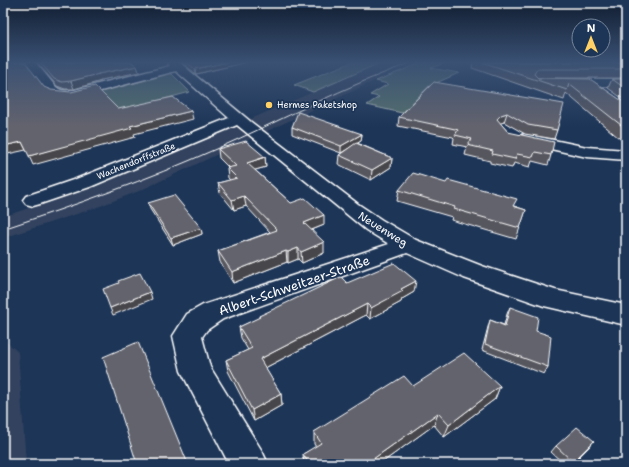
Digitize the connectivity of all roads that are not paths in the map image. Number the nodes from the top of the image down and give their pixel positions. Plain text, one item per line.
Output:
1 (47, 84) edge
2 (109, 84) edge
3 (199, 84) edge
4 (591, 84) edge
5 (607, 96) edge
6 (238, 119) junction
7 (512, 136) edge
8 (626, 155) edge
9 (33, 200) dead end
10 (408, 245) junction
11 (626, 315) edge
12 (249, 464) edge

1 - 2 street
3 - 6 street, Neuenweg
4 - 5 street
6 - 9 street, Wachendorffstraße
6 - 10 street, Neuenweg
7 - 8 street
10 - 11 street, Neuenweg
10 - 12 street, Albert-Schweitzer-Straße

